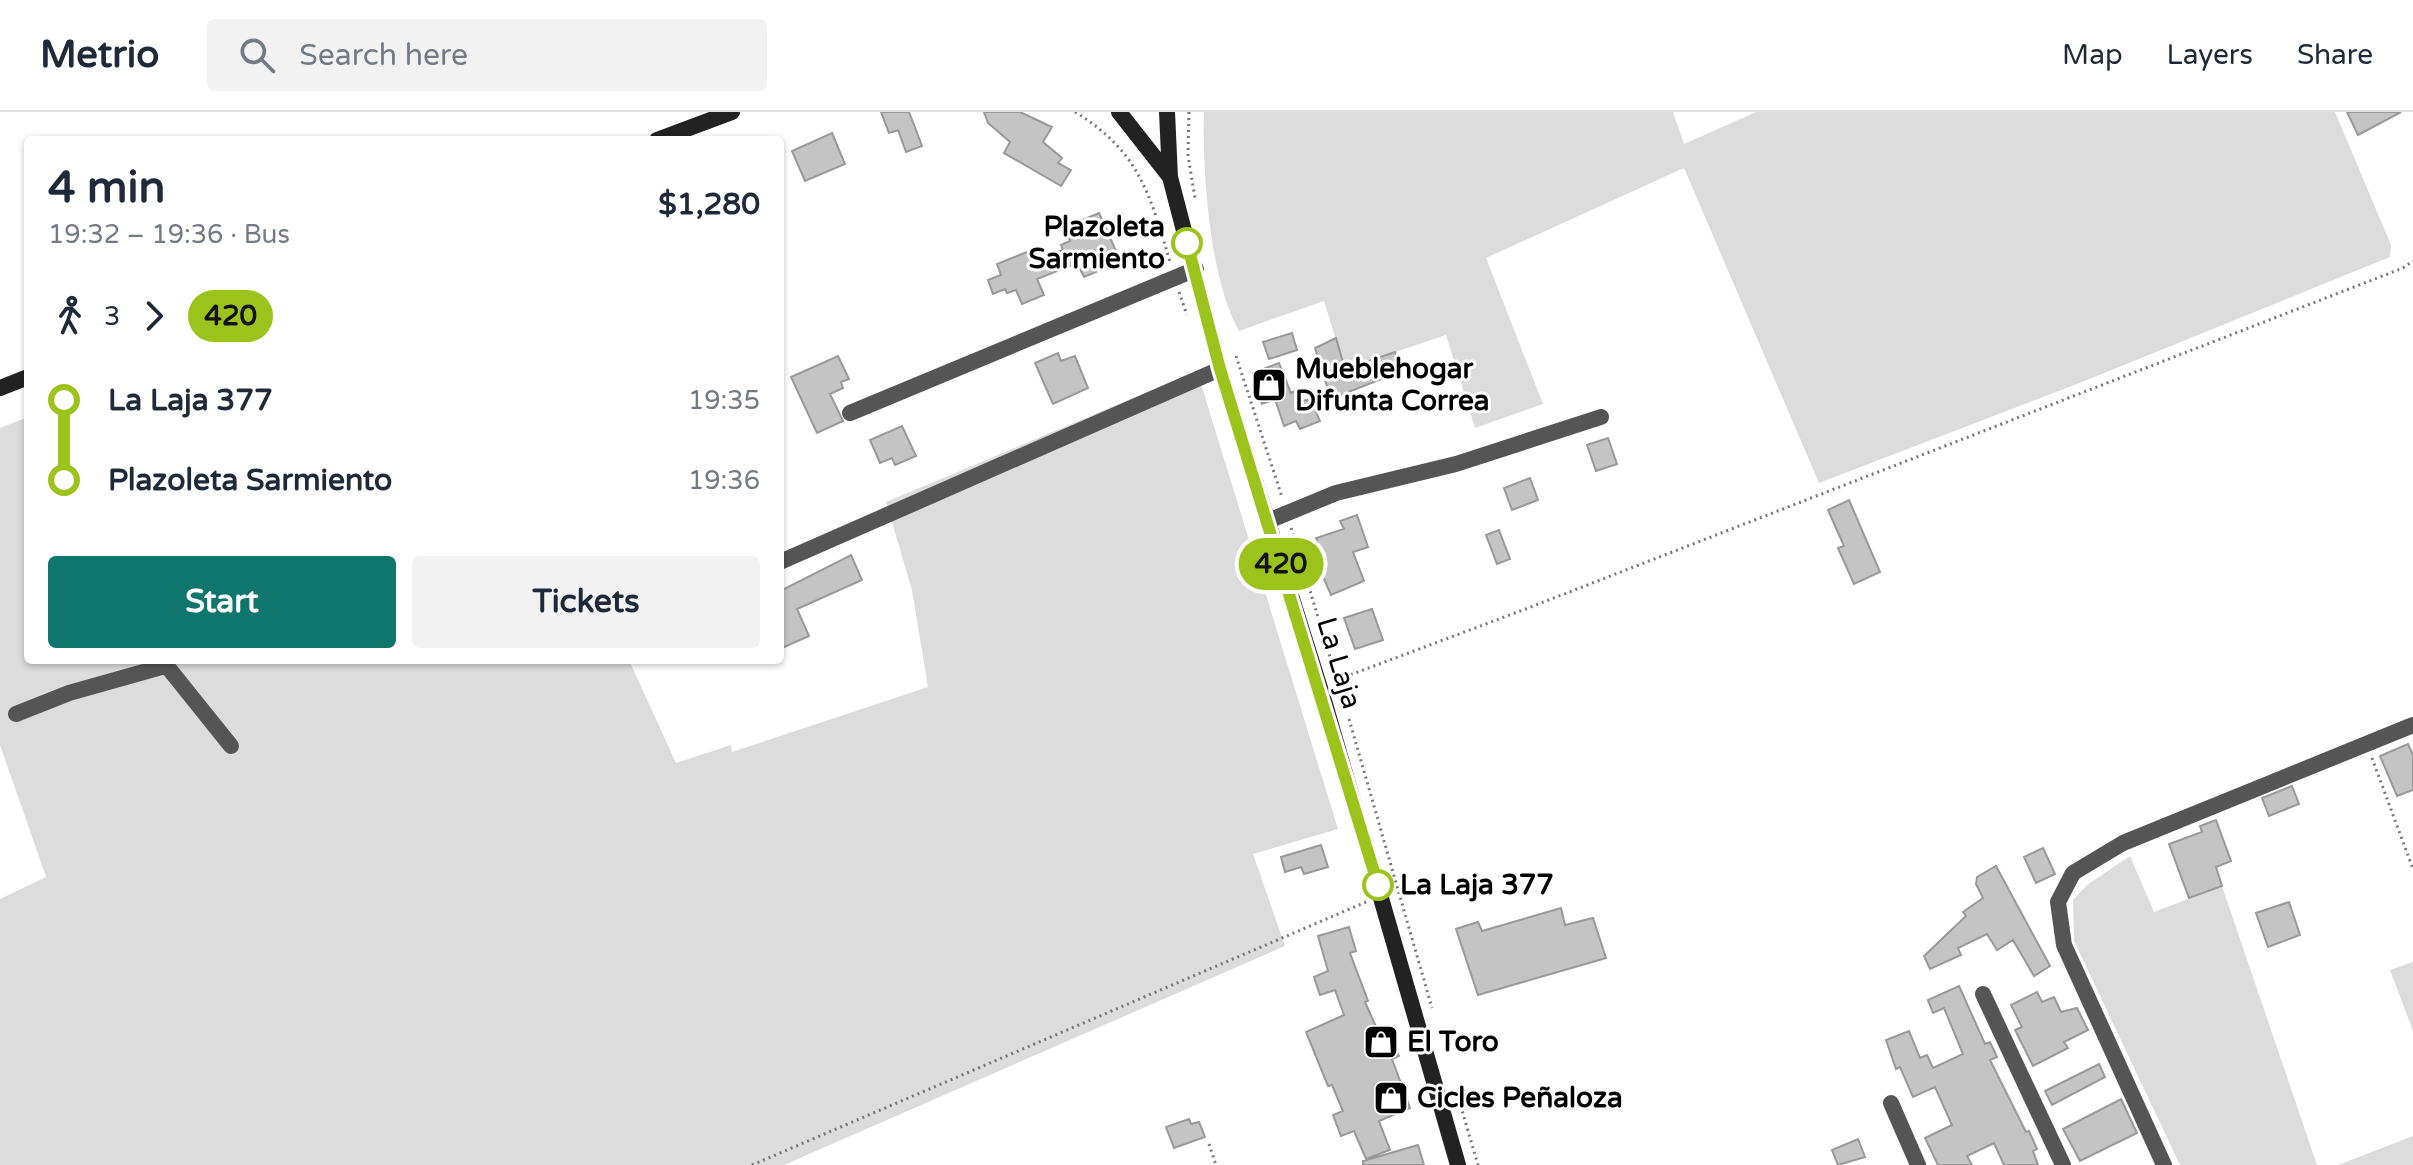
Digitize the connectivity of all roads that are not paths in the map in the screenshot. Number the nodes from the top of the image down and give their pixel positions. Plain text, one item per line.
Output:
1 (732, 112) edge
2 (1119, 112) edge
3 (1167, 112) edge
4 (668, 136) edge
5 (1170, 177) junction
6 (1196, 269) junction
7 (1220, 369) junction
8 (24, 379) edge
9 (0, 388) edge
10 (850, 413) dead end
11 (1601, 417) dead end
12 (1268, 521) junction
13 (784, 560) edge
14 (161, 664) edge
15 (165, 664) edge
16 (16, 714) dead end
17 (2413, 725) edge
18 (231, 746) dead end
19 (1983, 994) dead end
20 (1891, 1103) dead end
21 (1458, 1165) edge
22 (1918, 1165) edge
23 (2063, 1165) edge
24 (2164, 1165) edge

1 - 4 main road
2 - 5 main road, La Laja
3 - 5 main road, La Laja
5 - 6 main road, La Laja
6 - 7 main road, La Laja
6 - 10 street
7 - 12 main road, La Laja
7 - 13 street
8 - 9 main road
11 - 12 street
12 - 21 main road, La Laja
14 - 16 street
15 - 18 street
17 - 24 street
19 - 23 street
20 - 22 street

